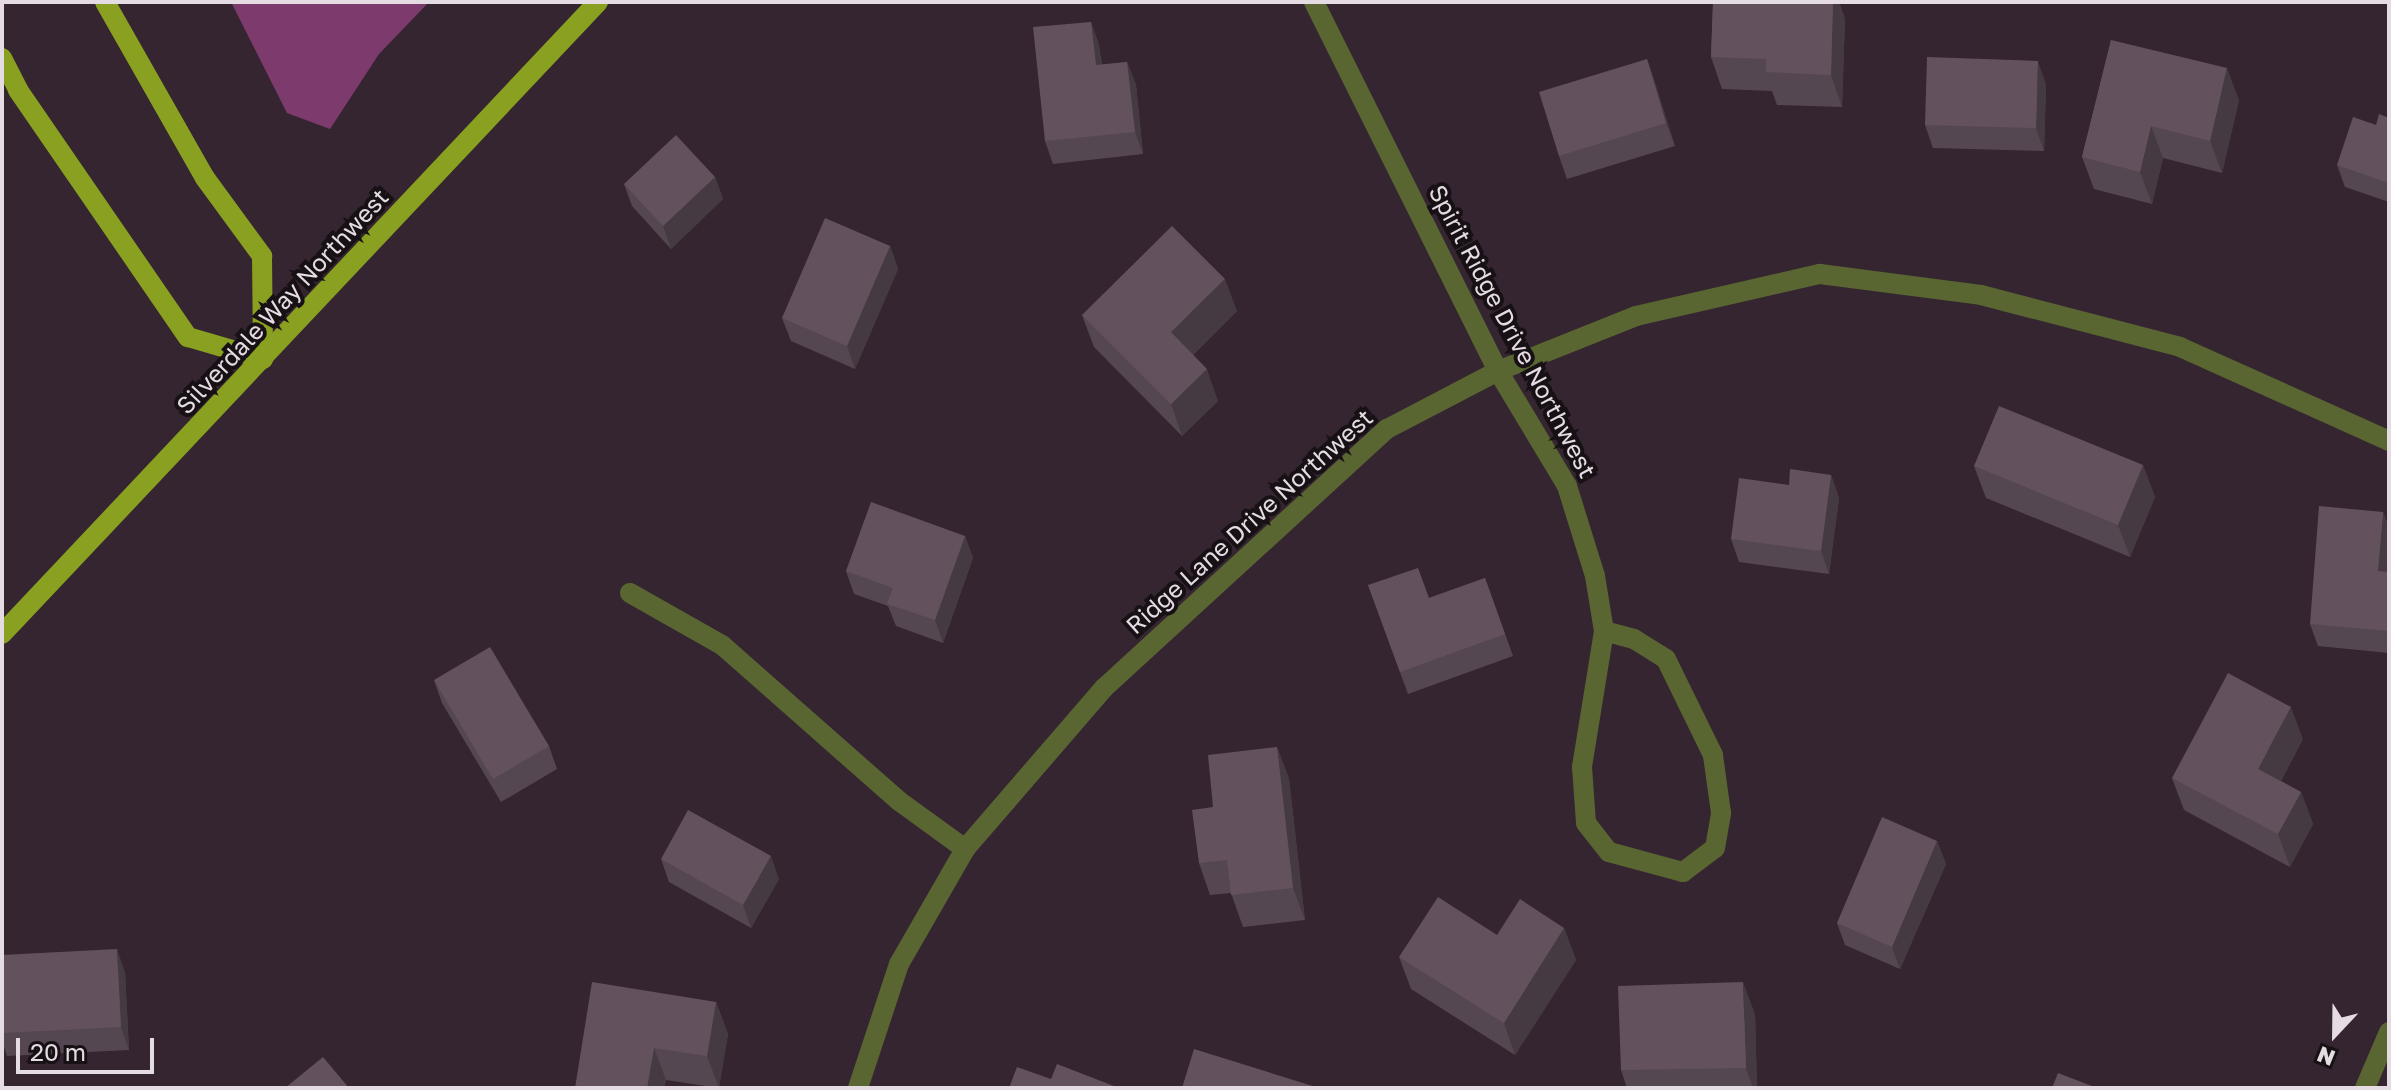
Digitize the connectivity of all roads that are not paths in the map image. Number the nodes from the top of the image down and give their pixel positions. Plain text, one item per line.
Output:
1 (105, 2) edge
2 (598, 2) edge
3 (1314, 2) edge
4 (2, 58) edge
5 (263, 359) junction
6 (1498, 371) junction
7 (2389, 441) edge
8 (630, 593) dead end
9 (1604, 631) junction
10 (2, 634) edge
11 (965, 849) junction
12 (2389, 1032) edge
13 (858, 1088) edge
14 (2365, 1088) edge

1 - 5 main road
2 - 5 main road, Silverdale Way Northwest
3 - 6 street, Spirit Ridge Drive Northwest
4 - 5 main road
5 - 10 main road, Silverdale Way Northwest
6 - 7 street, Ridge Lane Drive Northwest
6 - 9 street, Spirit Ridge Drive Northwest
6 - 11 street, Ridge Lane Drive Northwest
8 - 11 street
9 - 9 street, Spirit Ridge Drive Northwest
11 - 13 street, Ridge Lane Drive Northwest
12 - 14 street

